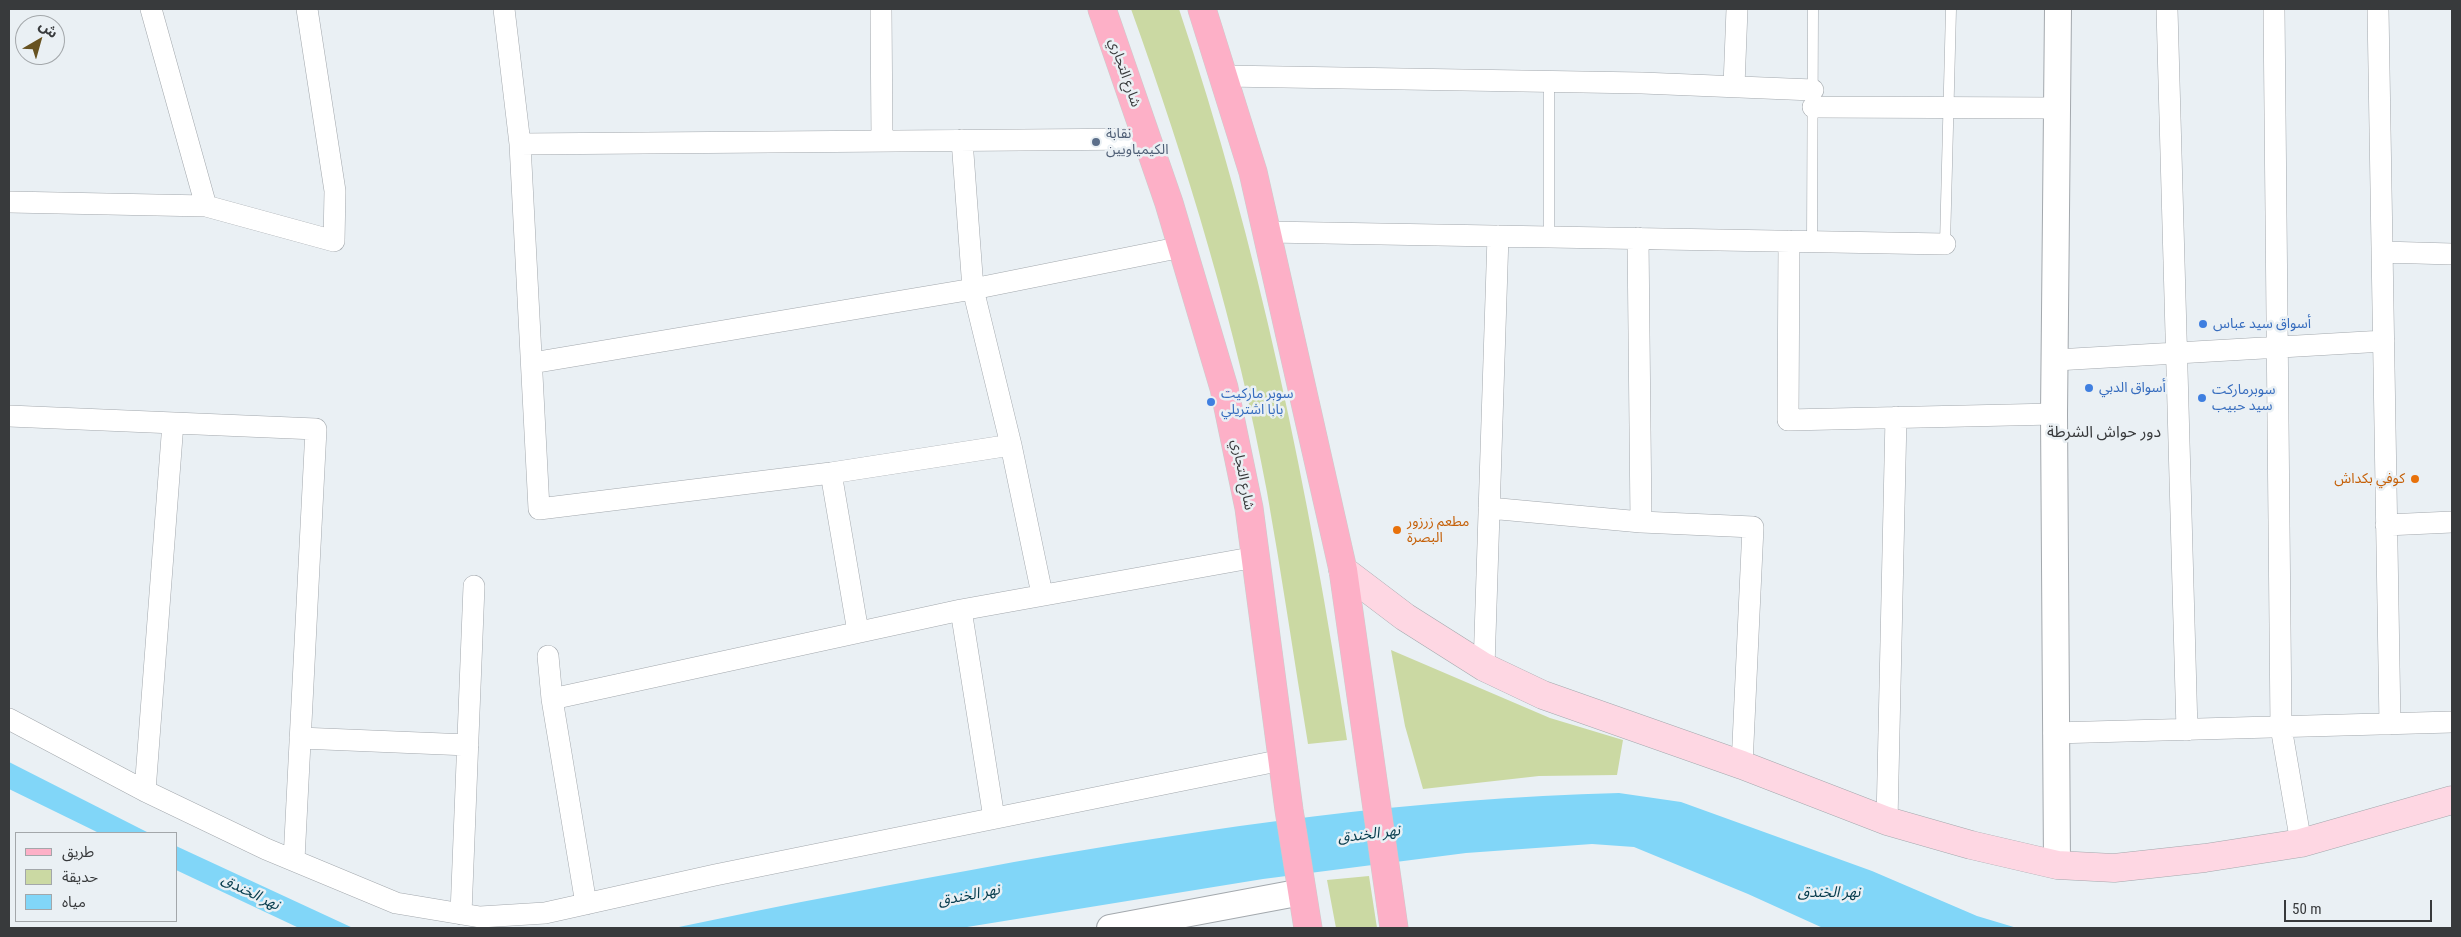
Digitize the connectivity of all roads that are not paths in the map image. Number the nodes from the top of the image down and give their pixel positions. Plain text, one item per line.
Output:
1 (151, 9) edge
2 (307, 9) edge
3 (504, 9) edge
4 (881, 9) edge
5 (1102, 9) edge
6 (1202, 9) edge
7 (1737, 9) edge
8 (1813, 9) edge
9 (1951, 9) edge
10 (2058, 9) edge
11 (2167, 9) edge
12 (2274, 9) edge
13 (2378, 9) edge
14 (1224, 76) junction
15 (1549, 81) junction
16 (1734, 86) junction
17 (1813, 99) junction
18 (2057, 108) junction
19 (1948, 110) junction
20 (1147, 139) junction
21 (962, 140) junction
22 (882, 141) junction
23 (520, 144) junction
24 (9, 202) edge
25 (206, 206) junction
26 (1268, 232) junction
27 (1498, 236) junction
28 (1549, 237) junction
29 (1638, 238) junction
30 (1789, 241) junction
31 (1812, 242) junction
32 (1945, 244) joint
33 (1182, 247) junction
34 (2382, 252) junction
35 (2452, 254) edge
36 (973, 289) junction
37 (2384, 341) junction
38 (2277, 347) junction
39 (2176, 352) junction
40 (2056, 360) junction
41 (532, 363) junction
42 (2054, 414) junction
43 (9, 416) edge
44 (1896, 417) junction
45 (173, 423) junction
46 (1010, 445) junction
47 (831, 473) junction
48 (1489, 508) junction
49 (1641, 522) junction
50 (2452, 522) edge
51 (2386, 525) junction
52 (1256, 557) junction
53 (1343, 570) junction
54 (474, 586) dead end
55 (1042, 594) junction
56 (961, 610) junction
57 (858, 632) junction
58 (548, 656) dead end
59 (1484, 667) junction
60 (552, 698) junction
61 (9, 719) edge
62 (2452, 722) edge
63 (2390, 724) junction
64 (2280, 727) junction
65 (2187, 730) junction
66 (2054, 734) junction
67 (300, 738) junction
68 (468, 745) junction
69 (1282, 760) junction
70 (1742, 765) junction
71 (145, 791) junction
72 (2452, 800) edge
73 (994, 818) junction
74 (1887, 821) junction
75 (2300, 843) junction
76 (294, 860) junction
77 (2057, 865) junction
78 (1302, 892) junction
79 (586, 904) junction
80 (461, 914) junction
81 (1110, 928) edge
82 (1308, 928) edge
83 (1394, 928) edge

1 - 25 street
2 - 25 street
3 - 23 street
4 - 22 street
5 - 20 main road, شارع التجاري
6 - 14 main road
7 - 16 street
8 - 17 lane
9 - 19 lane
10 - 18 street
11 - 39 street
12 - 38 street
13 - 34 street
14 - 15 street
14 - 26 main road
15 - 16 street
15 - 28 lane
16 - 17 street
17 - 19 street
17 - 31 lane
18 - 19 street
18 - 40 street
19 - 32 lane
20 - 21 street
20 - 33 main road, شارع التجاري
21 - 22 street
21 - 36 street
22 - 23 street
23 - 41 street
24 - 25 street
26 - 27 street
26 - 53 main road
27 - 28 street
27 - 48 street
28 - 29 street
29 - 30 street
29 - 49 street
30 - 31 street
30 - 44 street
31 - 32 street
33 - 36 street
33 - 52 main road, شارع التجاري
34 - 35 street
34 - 37 street
36 - 41 street
36 - 46 street
37 - 38 street
37 - 51 street
38 - 39 street
38 - 64 street
39 - 40 street
39 - 65 street
40 - 42 street
41 - 47 street
42 - 44 street
42 - 66 street
43 - 45 street
44 - 74 street
45 - 67 street
45 - 71 street
46 - 47 street
46 - 55 street
47 - 57 street
48 - 49 street
48 - 59 street
49 - 70 street
50 - 51 street
51 - 63 street
52 - 55 street
52 - 69 main road, شارع التجاري
53 - 59 main road
53 - 83 main road
54 - 68 street
55 - 56 street
56 - 57 street
56 - 73 street
57 - 60 street
58 - 60 street
59 - 70 main road
60 - 79 street
61 - 71 street
62 - 63 street
63 - 64 street
64 - 65 street
64 - 75 street
65 - 66 street
66 - 77 street
67 - 68 street
67 - 76 street
68 - 80 street
69 - 73 street
69 - 78 main road, شارع التجاري
70 - 74 main road
71 - 76 street
72 - 75 main road
73 - 79 street
74 - 77 main road
75 - 77 main road
76 - 80 street
78 - 81 street
78 - 82 main road
79 - 80 street

